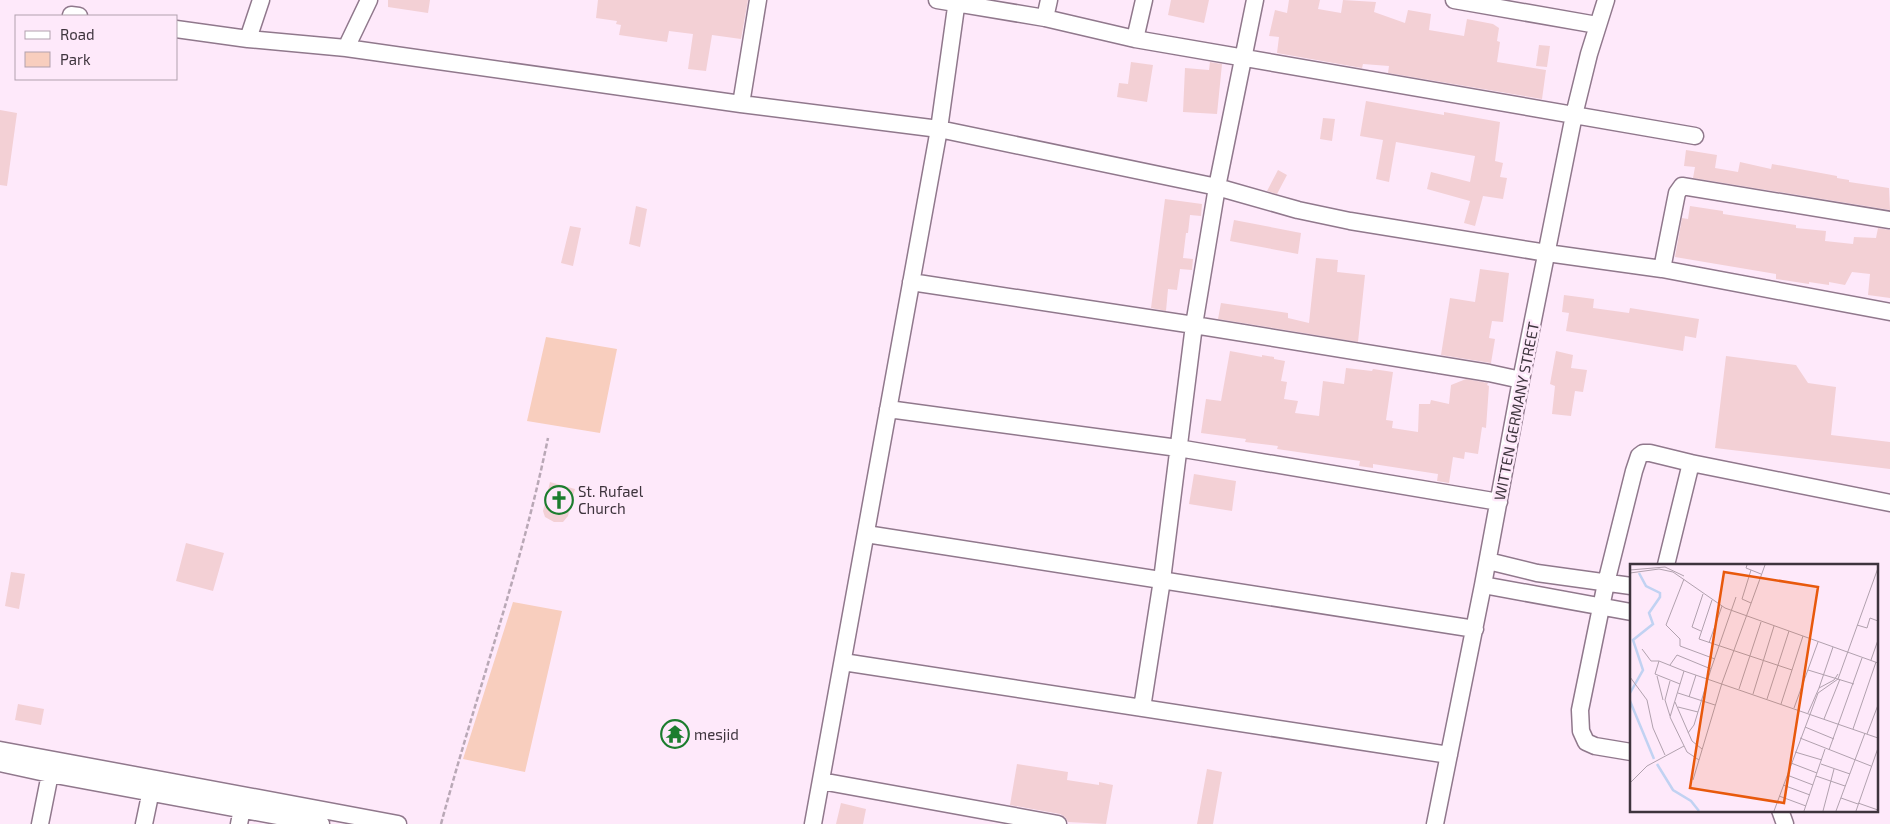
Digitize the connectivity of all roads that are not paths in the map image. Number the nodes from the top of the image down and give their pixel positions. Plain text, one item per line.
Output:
1 (262, 0) edge
2 (369, 0) edge
3 (758, 0) edge
4 (937, 0) edge
5 (1049, 0) edge
6 (1144, 0) edge
7 (1255, 0) edge
8 (1454, 0) edge
9 (1606, 0) edge
10 (957, 1) edge
11 (1045, 18) junction
12 (1597, 25) junction
13 (178, 29) edge
14 (248, 39) junction
15 (1135, 39) junction
16 (346, 48) junction
17 (1242, 58) junction
18 (740, 104) junction
19 (1574, 115) junction
20 (939, 129) junction
21 (1695, 136) dead end
22 (1217, 187) junction
23 (1890, 220) edge
24 (1547, 253) junction
25 (1662, 269) junction
26 (911, 282) junction
27 (1890, 312) edge
28 (1194, 325) junction
29 (1521, 380) junction
30 (888, 409) junction
31 (1178, 448) junction
32 (1691, 463) junction
33 (1499, 502) junction
34 (1890, 503) edge
35 (866, 534) junction
36 (1488, 561) junction
37 (1666, 564) edge
38 (1162, 580) junction
39 (1606, 583) junction
40 (1484, 585) junction
41 (1630, 586) edge
42 (1602, 608) junction
43 (1630, 612) edge
44 (1475, 629) junction
45 (843, 662) junction
46 (1142, 708) junction
47 (0, 750) edge
48 (1630, 752) edge
49 (1449, 755) junction
50 (0, 763) edge
51 (50, 774) junction
52 (821, 781) junction
53 (152, 785) junction
54 (1781, 812) edge
55 (240, 816) edge
56 (350, 819) edge
57 (40, 824) edge
58 (144, 824) edge
59 (321, 824) edge
60 (398, 824) edge
61 (813, 824) edge
62 (1058, 824) edge
63 (1435, 824) edge
64 (1785, 824) edge

1 - 14 street
2 - 16 street
3 - 18 street
4 - 10 street
5 - 11 street
6 - 15 street
7 - 17 street
8 - 12 street
9 - 12 street, WITTEN GERMANY STREET
10 - 11 street
10 - 20 street
11 - 15 street
12 - 19 street, WITTEN GERMANY STREET
13 - 14 street
14 - 16 street
15 - 17 street
16 - 18 street
17 - 19 street
17 - 22 street
18 - 20 street
19 - 21 street
19 - 24 street, WITTEN GERMANY STREET
20 - 22 street
20 - 26 street
22 - 24 street
22 - 28 street
23 - 25 street
24 - 25 street
24 - 29 street, WITTEN GERMANY STREET
25 - 27 street
26 - 28 street
26 - 30 street
28 - 29 street
28 - 31 street
29 - 33 street, WITTEN GERMANY STREET
30 - 31 street
30 - 35 street
31 - 33 street
31 - 38 street
32 - 34 street
32 - 37 street
32 - 39 street
33 - 36 street, WITTEN GERMANY STREET
35 - 38 street
35 - 45 street
36 - 39 street
36 - 40 street, WITTEN GERMANY STREET
38 - 44 street
38 - 46 street
39 - 41 street
39 - 42 street
40 - 42 street
40 - 44 street, WITTEN GERMANY STREET
42 - 43 street
42 - 48 street
44 - 49 street, WITTEN GERMANY STREET
45 - 46 street
45 - 52 street
46 - 49 street
47 - 53 street
49 - 63 street, WITTEN GERMANY STREET
50 - 51 street
51 - 53 street
51 - 57 street
52 - 61 street
52 - 62 street
53 - 55 street
53 - 56 street
53 - 58 street
54 - 64 street
55 - 59 street
56 - 60 street

